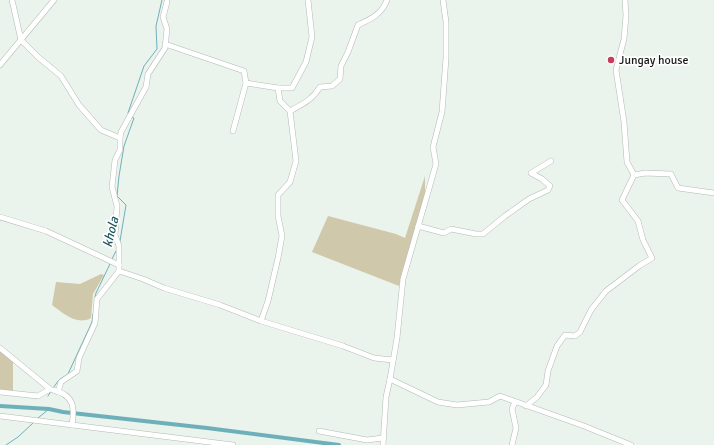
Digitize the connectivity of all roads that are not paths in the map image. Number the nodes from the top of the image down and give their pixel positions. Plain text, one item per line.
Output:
1 (12, 0) edge
2 (54, 0) edge
3 (308, 0) edge
4 (386, 0) edge
5 (443, 0) edge
6 (624, 0) edge
7 (167, 2) dead end
8 (21, 40) junction
9 (165, 44) junction
10 (0, 65) edge
11 (246, 84) junction
12 (278, 88) junction
13 (290, 111) junction
14 (233, 131) dead end
15 (120, 138) junction
16 (551, 161) dead end
17 (634, 175) junction
18 (714, 193) edge
19 (0, 217) edge
20 (418, 226) junction
21 (119, 265) junction
22 (119, 271) junction
23 (261, 321) junction
24 (0, 348) edge
25 (393, 360) junction
26 (390, 379) junction
27 (0, 392) edge
28 (515, 402) junction
29 (526, 406) junction
30 (0, 416) edge
31 (72, 425) junction
32 (319, 431) dead end
33 (383, 438) junction
34 (233, 445) edge
35 (382, 445) edge
36 (512, 445) edge
37 (631, 445) edge

1 - 8 street
2 - 8 street
3 - 12 street
4 - 13 street
5 - 20 street
6 - 17 street
7 - 9 street
8 - 10 street
8 - 15 street
9 - 11 street
9 - 15 street
11 - 12 street
11 - 14 street
12 - 13 street
13 - 23 street
15 - 21 street
16 - 20 street
17 - 18 street
17 - 29 street
19 - 21 street
20 - 25 street
21 - 22 street
22 - 23 street
22 - 31 street
23 - 25 street
24 - 27 street
25 - 26 street
26 - 28 street
26 - 33 street
28 - 29 street
28 - 36 street
29 - 37 street
30 - 31 street
31 - 34 street
32 - 33 street
33 - 35 street

